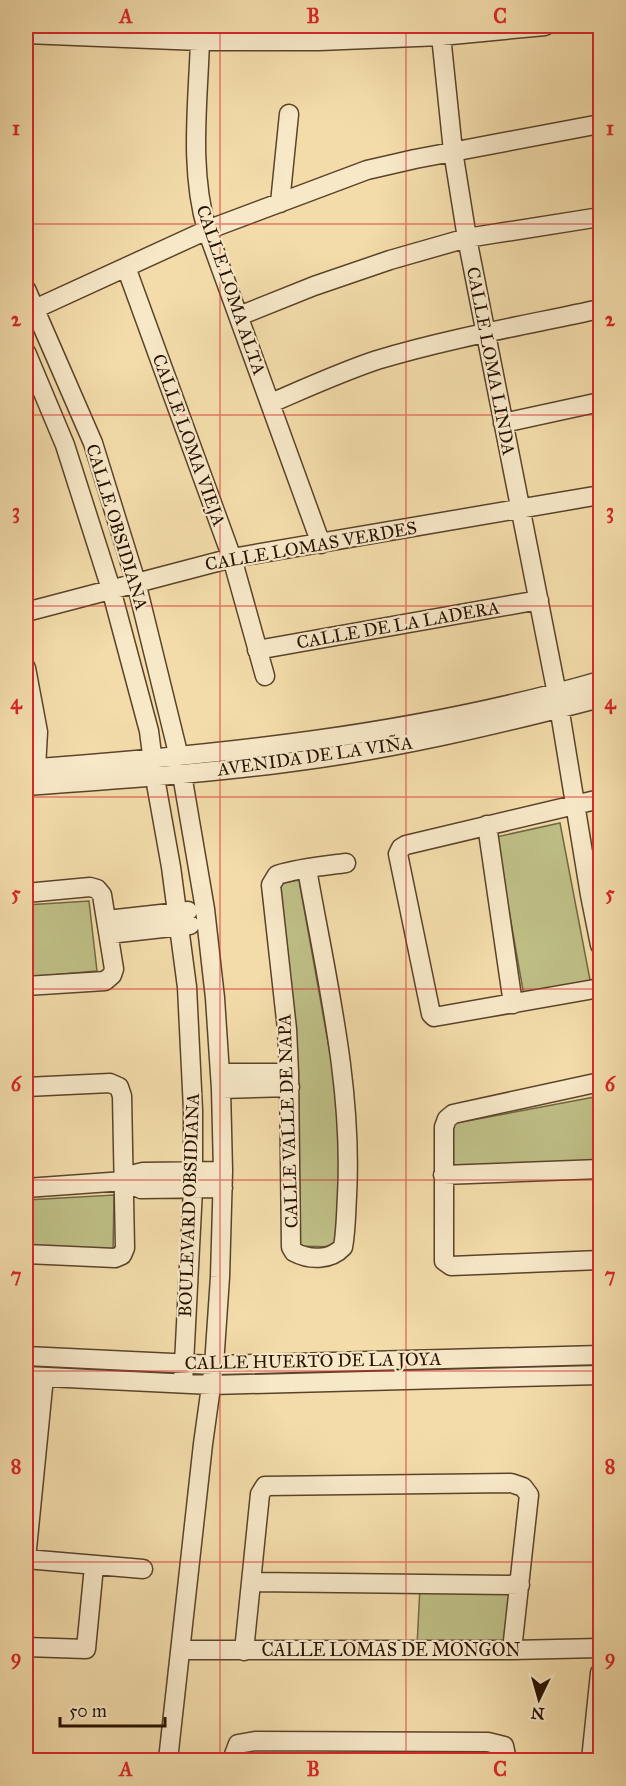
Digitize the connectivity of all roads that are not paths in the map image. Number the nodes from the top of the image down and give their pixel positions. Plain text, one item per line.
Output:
1 (544, 26) edge
2 (440, 31) edge
3 (199, 33) edge
4 (26, 34) edge
5 (289, 114) dead end
6 (600, 124) edge
7 (453, 151) junction
8 (280, 203) junction
9 (600, 217) edge
10 (207, 230) junction
11 (467, 238) junction
12 (126, 267) junction
13 (26, 289) edge
14 (600, 309) edge
15 (30, 311) edge
16 (239, 316) junction
17 (484, 333) junction
18 (26, 352) edge
19 (600, 402) edge
20 (271, 403) junction
21 (503, 423) junction
22 (600, 495) edge
23 (520, 510) junction
24 (321, 544) junction
25 (232, 558) junction
26 (136, 582) junction
27 (111, 590) junction
28 (539, 600) junction
29 (26, 612) edge
30 (257, 650) junction
31 (26, 668) edge
32 (265, 676) dead end
33 (600, 681) edge
34 (600, 698) edge
35 (558, 701) junction
36 (180, 766) junction
37 (31, 769) edge
38 (154, 769) junction
39 (26, 786) edge
40 (600, 799) edge
41 (576, 806) junction
42 (486, 825) junction
43 (346, 862) dead end
44 (307, 869) junction
45 (26, 893) edge
46 (595, 893) edge
47 (206, 916) junction
48 (179, 919) junction
49 (108, 927) junction
50 (600, 945) edge
51 (26, 986) edge
52 (600, 988) edge
53 (513, 1004) junction
54 (290, 1080) junction
55 (220, 1081) junction
56 (600, 1082) edge
57 (26, 1087) edge
58 (600, 1169) edge
59 (443, 1175) junction
60 (223, 1179) junction
61 (193, 1180) junction
62 (124, 1181) junction
63 (26, 1188) edge
64 (26, 1254) edge
65 (600, 1260) edge
66 (600, 1355) edge
67 (26, 1356) edge
68 (184, 1363) junction
69 (214, 1365) junction
70 (600, 1375) edge
71 (35, 1377) edge
72 (183, 1383) junction
73 (212, 1385) junction
74 (30, 1473) edge
75 (94, 1566) junction
76 (143, 1569) dead end
77 (251, 1582) junction
78 (520, 1585) junction
79 (26, 1647) edge
80 (600, 1648) edge
81 (181, 1650) junction
82 (512, 1650) junction
83 (244, 1651) junction
84 (600, 1673) edge
85 (168, 1761) edge
86 (232, 1761) edge
87 (507, 1761) edge
88 (591, 1761) edge

1 - 2 street
2 - 3 street
2 - 7 street, CALLE LOMA LINDA
3 - 4 street
3 - 10 street, CALLE LOMA ALTA
5 - 8 street
6 - 7 street
7 - 8 street
7 - 11 street, CALLE LOMA LINDA
8 - 10 street
9 - 11 street
10 - 12 street
10 - 16 street, CALLE LOMA ALTA
11 - 16 street
11 - 17 street, CALLE LOMA LINDA
12 - 15 street
12 - 25 street, CALLE LOMA VIEJA
13 - 15 street, CALLE OBSIDIANA
14 - 17 street
15 - 26 street, CALLE OBSIDIANA
16 - 20 street, CALLE LOMA ALTA
17 - 20 street
17 - 21 street, CALLE LOMA LINDA
18 - 27 street, CALLE OBSIDIANA
19 - 21 street
20 - 24 street, CALLE LOMA ALTA
21 - 23 street, CALLE LOMA LINDA
22 - 23 street, CALLE LOMAS VERDES
23 - 24 street, CALLE LOMAS VERDES
23 - 28 street, CALLE LOMA LINDA
24 - 25 street, CALLE LOMAS VERDES
25 - 26 street, CALLE LOMAS VERDES
25 - 30 street, CALLE LOMA VIEJA
26 - 27 street, CALLE LOMAS VERDES
26 - 36 street, CALLE OBSIDIANA
27 - 29 street, CALLE LOMAS VERDES
27 - 38 street, CALLE OBSIDIANA
28 - 30 street, CALLE DE LA LADERA
28 - 35 street, CALLE LOMA LINDA
30 - 32 street, CALLE LOMA VIEJA
31 - 37 street
33 - 35 street, AVENIDA DE LA VIÑA
34 - 35 street, AVENIDA DE LA VIÑA
35 - 36 street, AVENIDA DE LA VIÑA
35 - 41 street, CALLE LOMA LINDA
36 - 38 street, AVENIDA DE LA VIÑA
36 - 47 street, BOULEVARD OBSIDIANA
37 - 38 street, AVENIDA DE LA VIÑA
38 - 39 street, AVENIDA DE LA VIÑA
38 - 48 street, BOULEVARD OBSIDIANA
40 - 41 street
41 - 42 street
41 - 46 street, CALLE LOMA LINDA
42 - 53 street
42 - 53 street
43 - 44 street, CALLE VALLE DE NAPA
44 - 54 street, CALLE VALLE DE NAPA
44 - 54 street, CALLE VALLE DE NAPA
45 - 49 street
46 - 50 street, CALLE LOMA LINDA
47 - 48 street
47 - 55 street, BOULEVARD OBSIDIANA
48 - 49 street
48 - 61 street, BOULEVARD OBSIDIANA
49 - 51 street
52 - 53 street
54 - 55 street
55 - 60 street, BOULEVARD OBSIDIANA
56 - 59 street
57 - 62 street
58 - 59 street
59 - 65 street
60 - 61 street
60 - 69 street, BOULEVARD OBSIDIANA
61 - 62 street
61 - 68 street, BOULEVARD OBSIDIANA
62 - 63 street
62 - 64 street
66 - 69 street, CALLE HUERTO DE LA JOYA
67 - 68 street, CALLE HUERTO DE LA JOYA
68 - 69 street, CALLE HUERTO DE LA JOYA
68 - 72 street, BOULEVARD OBSIDIANA
69 - 73 street, BOULEVARD OBSIDIANA
70 - 73 street
71 - 72 street
71 - 74 street
72 - 73 street
73 - 81 street, BOULEVARD OBSIDIANA
74 - 75 street
75 - 76 street
75 - 79 street
77 - 78 street
77 - 78 street
77 - 83 street
78 - 82 street
80 - 82 street, CALLE LOMAS DE MONGON
81 - 83 street, CALLE LOMAS DE MONGON
81 - 85 street, BOULEVARD OBSIDIANA
82 - 83 street, CALLE LOMAS DE MONGON
84 - 88 street
86 - 87 street

